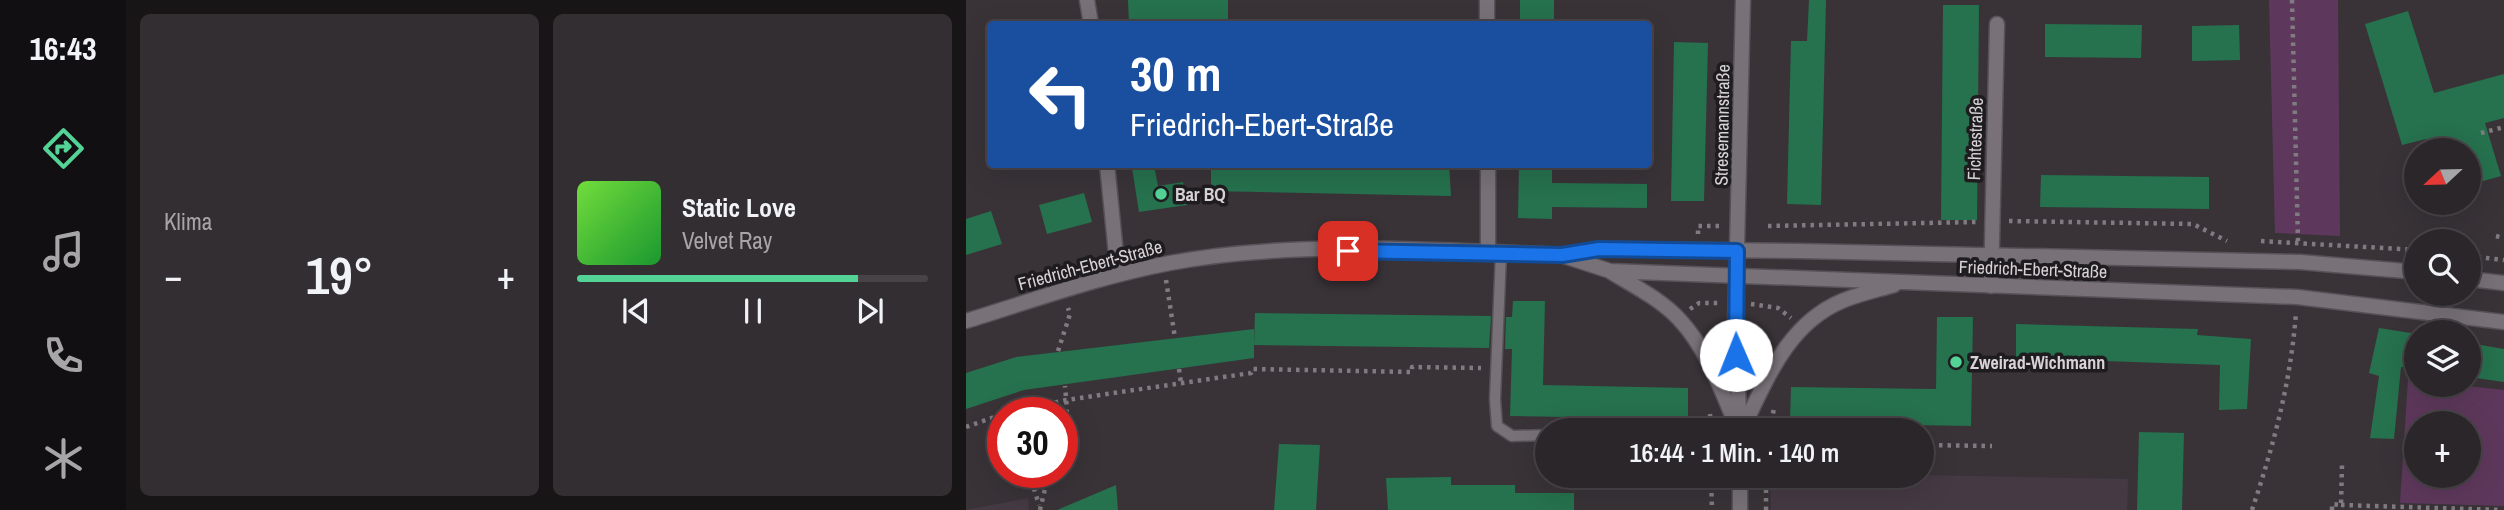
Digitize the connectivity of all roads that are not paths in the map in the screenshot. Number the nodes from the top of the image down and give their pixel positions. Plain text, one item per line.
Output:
1 (1087, 0) edge
2 (1487, 0) edge
3 (1743, 0) edge
4 (1090, 21) edge
5 (1487, 21) edge
6 (1997, 24) dead end
7 (1107, 168) edge
8 (1488, 168) edge
9 (1737, 251) junction
10 (1495, 252) junction
11 (1562, 255) junction
12 (1991, 256) junction
13 (1610, 271) junction
14 (2404, 271) edge
15 (1118, 274) junction
16 (1736, 275) junction
17 (2481, 280) edge
18 (2504, 283) edge
19 (1896, 284) junction
20 (1991, 286) junction
21 (966, 321) edge
22 (2504, 322) edge
23 (1735, 418) edge
24 (1740, 418) edge
25 (1746, 418) edge
26 (1535, 435) edge
27 (1740, 488) edge
28 (1740, 510) edge

1 - 4 street
2 - 5 street
3 - 9 street, Stresemannstraße
6 - 12 street, Fichtestraße
7 - 15 street
8 - 10 street
9 - 11 street, Friedrich-Ebert-Straße
9 - 12 street, Friedrich-Ebert-Straße
9 - 16 street, Stresemannstraße
10 - 11 street, Friedrich-Ebert-Straße
10 - 15 street, Friedrich-Ebert-Straße
10 - 26 lane
11 - 13 street, Friedrich-Ebert-Straße
12 - 14 street, Friedrich-Ebert-Straße
12 - 20 street, Fichtestraße
13 - 16 street, Friedrich-Ebert-Straße
13 - 23 street
15 - 21 street, Friedrich-Ebert-Straße
16 - 19 street, Friedrich-Ebert-Straße
16 - 24 street, Stresemannstraße
17 - 18 street
19 - 20 street, Friedrich-Ebert-Straße
19 - 25 street
20 - 22 street, Friedrich-Ebert-Straße
27 - 28 street

